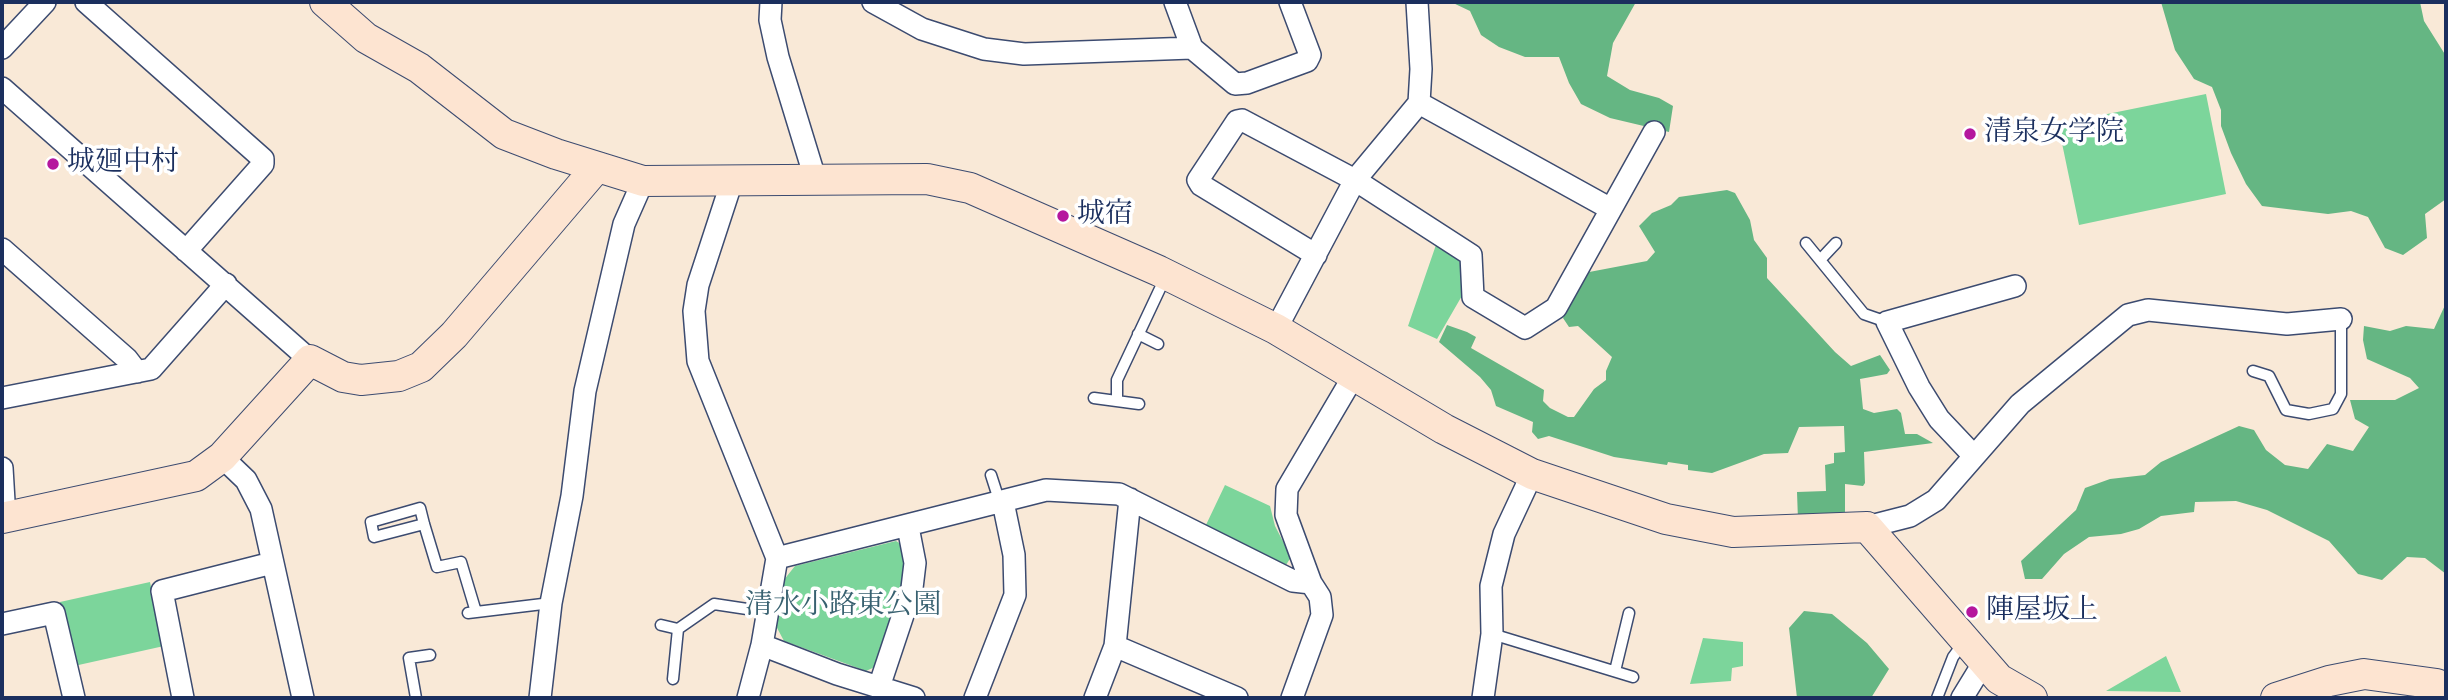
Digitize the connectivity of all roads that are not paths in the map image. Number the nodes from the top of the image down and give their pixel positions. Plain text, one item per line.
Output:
1 (45, 2) edge
2 (86, 2) edge
3 (325, 2) edge
4 (771, 2) edge
5 (873, 2) edge
6 (1175, 2) edge
7 (1290, 2) edge
8 (1417, 2) edge
9 (2, 48) edge
10 (1192, 48) junction
11 (2, 88) edge
12 (1419, 103) junction
13 (1654, 132) dead end
14 (597, 167) junction
15 (815, 178) junction
16 (1355, 180) junction
17 (643, 181) junction
18 (732, 181) junction
19 (1609, 208) junction
20 (1806, 243) dead end
21 (1836, 243) dead end
22 (2, 248) edge
23 (186, 251) junction
24 (1316, 255) junction
25 (1819, 260) junction
26 (1166, 275) junction
27 (226, 284) junction
28 (2015, 286) dead end
29 (2341, 319) joint
30 (1887, 322) junction
31 (1276, 330) junction
32 (1139, 334) junction
33 (1158, 344) dead end
34 (310, 360) junction
35 (2253, 371) dead end
36 (136, 372) junction
37 (1353, 377) junction
38 (2, 398) edge
39 (1094, 398) dead end
40 (1117, 401) junction
41 (1139, 404) dead end
42 (1973, 454) junction
43 (222, 457) junction
44 (2, 468) edge
45 (1532, 474) junction
46 (990, 475) dead end
47 (1130, 499) junction
48 (1002, 502) junction
49 (4, 518) edge
50 (425, 524) junction
51 (908, 527) junction
52 (1867, 527) junction
53 (776, 558) junction
54 (272, 563) junction
55 (1311, 583) junction
56 (551, 603) junction
57 (767, 612) junction
58 (1629, 613) dead end
59 (2, 624) edge
60 (661, 625) dead end
61 (678, 629) junction
62 (1492, 634) junction
63 (762, 645) junction
64 (1115, 646) junction
65 (1975, 651) junction
66 (430, 656) dead end
67 (1615, 671) junction
68 (1633, 677) dead end
69 (673, 680) dead end
70 (879, 687) junction
71 (2446, 689) edge
72 (74, 698) edge
73 (183, 698) edge
74 (303, 698) edge
75 (416, 698) edge
76 (540, 698) edge
77 (748, 698) edge
78 (914, 698) edge
79 (975, 698) edge
80 (1095, 698) edge
81 (1237, 698) edge
82 (1292, 698) edge
83 (1483, 698) edge
84 (1937, 698) edge
85 (1962, 698) edge
86 (2032, 698) edge
87 (2276, 698) edge

1 - 9 street
2 - 23 street
3 - 14 street
4 - 15 street
5 - 10 street
6 - 10 street
7 - 10 street
8 - 12 street
11 - 23 street
12 - 16 street
12 - 19 street
13 - 19 street
14 - 17 street
14 - 34 street
15 - 18 street
15 - 26 street
16 - 19 street
16 - 24 street
16 - 24 street
17 - 18 street
17 - 56 street
18 - 53 street
20 - 25 lane
21 - 25 lane
22 - 36 street
23 - 27 street
24 - 31 street
25 - 30 lane
26 - 31 street
26 - 32 lane
27 - 34 street
27 - 36 street
28 - 30 street
29 - 35 lane
29 - 42 street
30 - 42 street
31 - 37 street
32 - 33 lane
32 - 40 lane
34 - 43 street
36 - 38 street
37 - 45 street
37 - 55 street
39 - 40 lane
40 - 41 lane
42 - 52 street
43 - 49 street
43 - 54 street
44 - 49 street
45 - 52 street
45 - 62 street
46 - 48 lane
47 - 48 street
47 - 55 street
47 - 64 street
48 - 51 street
48 - 79 street
50 - 50 lane
50 - 56 lane
51 - 53 street
51 - 70 street
52 - 65 street
53 - 57 street
54 - 73 street
54 - 74 street
55 - 82 street
56 - 76 street
57 - 61 lane
57 - 63 street
58 - 67 lane
59 - 72 street
60 - 61 lane
61 - 69 lane
62 - 67 lane
62 - 83 street
63 - 70 street
63 - 77 street
64 - 80 street
64 - 81 street
65 - 84 lane
65 - 85 street
65 - 86 street
66 - 75 lane
67 - 68 lane
70 - 78 street
71 - 87 street

